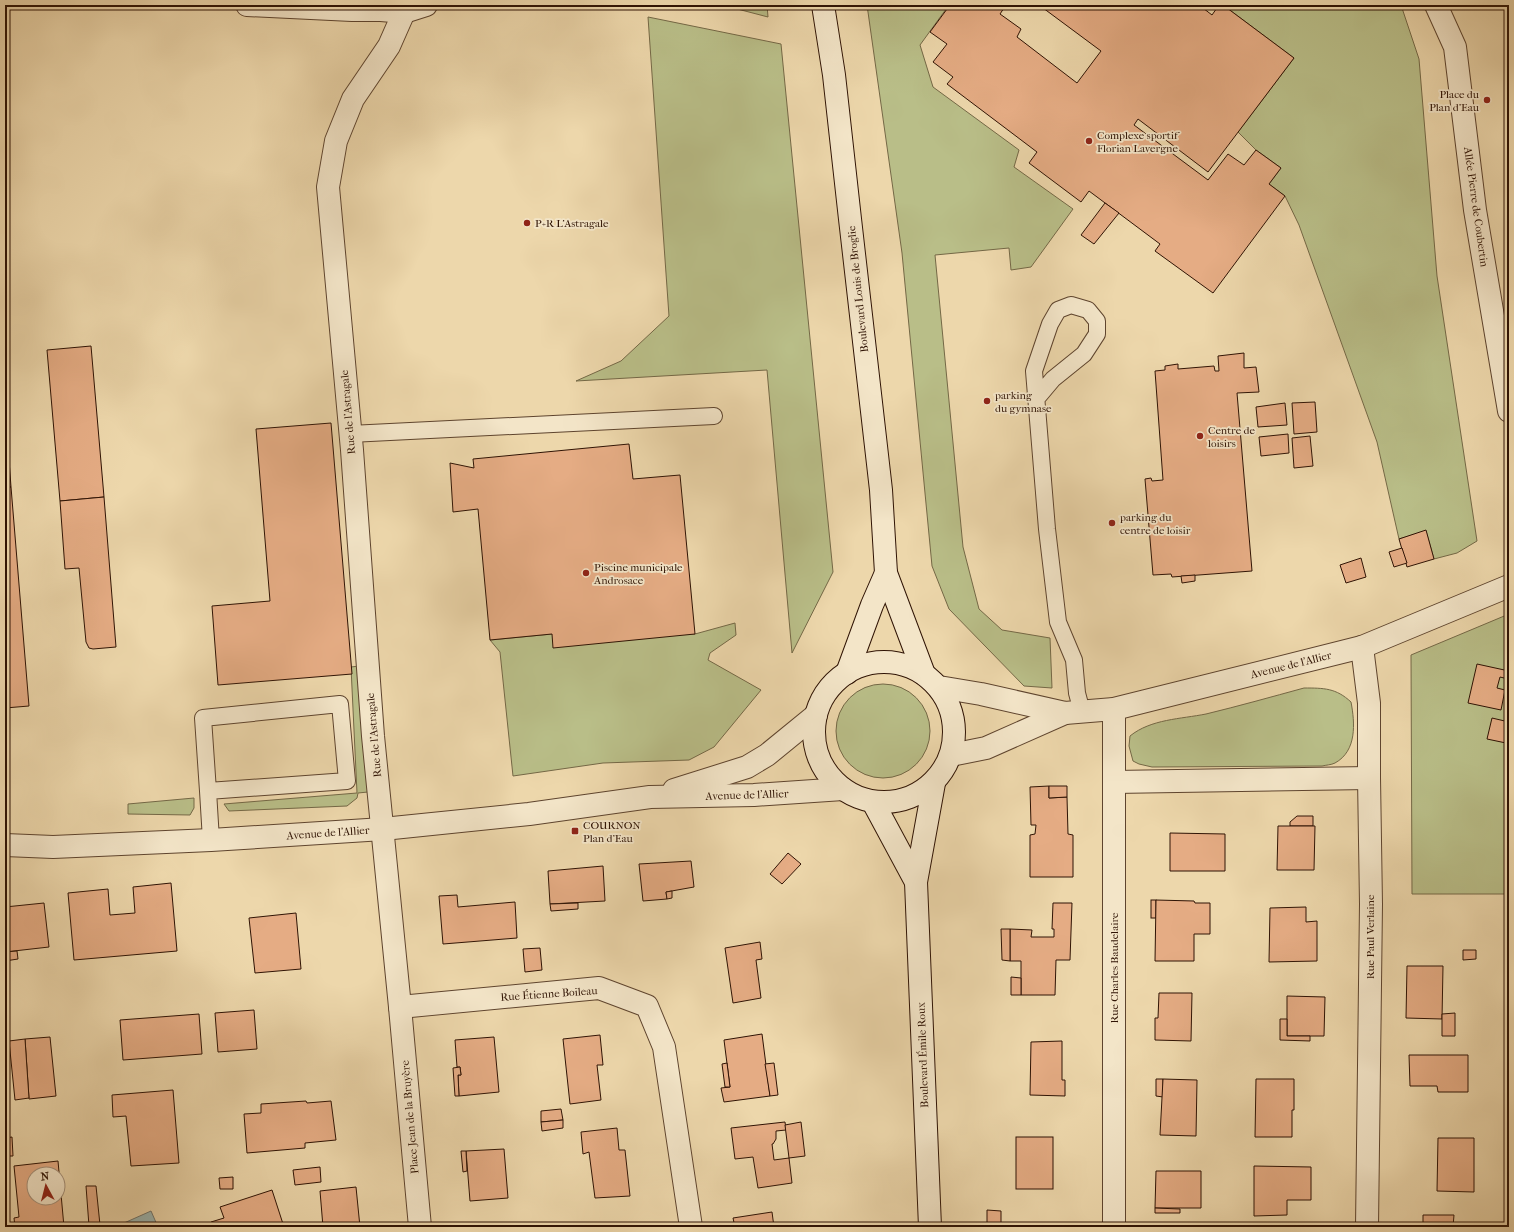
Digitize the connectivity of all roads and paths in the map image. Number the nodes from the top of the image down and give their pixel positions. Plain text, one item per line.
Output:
1 (247, 5) edge
2 (426, 5) edge
3 (823, 5) edge
4 (1436, 5) edge
5 (405, 8) edge
6 (1036, 398) junction
7 (1509, 411) edge
8 (714, 416) dead end
9 (350, 434) junction
10 (886, 574) junction
11 (1509, 586) edge
12 (1362, 647) junction
13 (847, 672) junction
14 (931, 680) junction
15 (1114, 709) junction
16 (1073, 712) junction
17 (816, 715) junction
18 (952, 755) junction
19 (1369, 778) junction
20 (1114, 782) junction
21 (934, 783) junction
22 (843, 790) junction
23 (208, 792) junction
24 (650, 797) junction
25 (873, 802) junction
26 (383, 829) junction
27 (211, 840) junction
28 (5, 845) edge
29 (916, 882) junction
30 (400, 1007) junction
31 (420, 1227) edge
32 (691, 1227) edge
33 (930, 1227) edge
34 (1114, 1227) edge
35 (1367, 1227) edge

1 - 5 street
2 - 5 street
3 - 10 street, Boulevard Louis de Broglie
4 - 7 street, Allée Pierre de Coubertin
5 - 9 street, Rue de l'Astragale
6 - 6 lane
6 - 16 lane
8 - 9 lane
9 - 26 street, Rue de l'Astragale
10 - 13 street, Boulevard Louis de Broglie
10 - 14 street, Boulevard Louis de Broglie
11 - 12 street, Avenue de l'Allier
12 - 15 street, Avenue de l'Allier
12 - 19 street, Rue Paul Verlaine
13 - 14 street
13 - 17 street
14 - 16 street, Avenue de l'Allier
14 - 18 street
15 - 16 street, Avenue de l'Allier
15 - 20 street, Rue Charles Baudelaire
16 - 18 street, Avenue de l'Allier
17 - 22 street
17 - 24 street, Avenue de l'Allier
18 - 21 street
19 - 20 street
19 - 35 street, Rue Paul Verlaine
20 - 34 street, Rue Charles Baudelaire
21 - 25 street
21 - 29 street, Boulevard Émile Roux
22 - 24 street, Avenue de l'Allier
22 - 25 street
23 - 23 lane
23 - 27 lane
24 - 26 street, Avenue de l'Allier
25 - 29 street, Boulevard Émile Roux
26 - 27 street, Avenue de l'Allier
26 - 30 street
27 - 28 street, Avenue de l'Allier
29 - 33 street, Boulevard Émile Roux
30 - 31 street, Place Jean de la Bruyère
30 - 32 street, Rue Étienne Boileau

